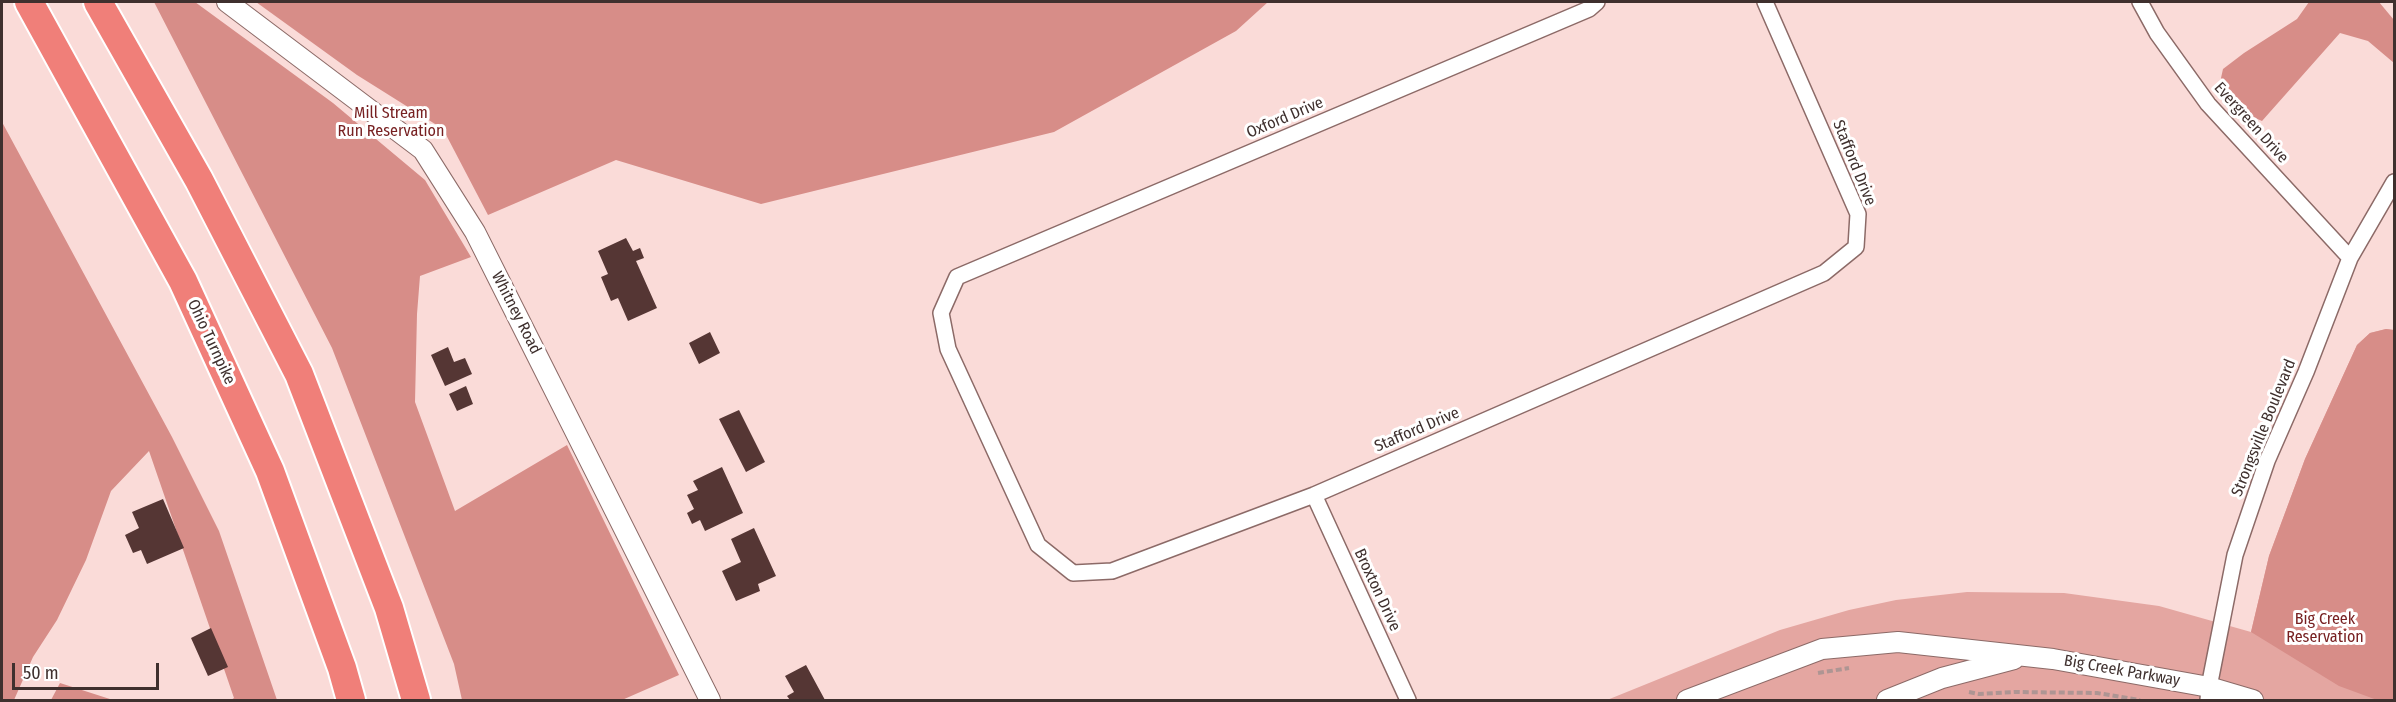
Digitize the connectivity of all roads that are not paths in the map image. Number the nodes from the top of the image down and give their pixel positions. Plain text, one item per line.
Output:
1 (29, 2) edge
2 (98, 2) edge
3 (227, 2) edge
4 (1597, 2) edge
5 (1765, 2) edge
6 (2140, 2) edge
7 (2394, 182) edge
8 (2350, 258) junction
9 (984, 264) joint
10 (1314, 495) junction
11 (2025, 656) junction
12 (2209, 694) edge
13 (351, 700) edge
14 (416, 700) edge
15 (710, 700) edge
16 (1408, 700) edge
17 (1687, 700) edge
18 (1887, 700) edge
19 (2253, 700) edge

1 - 13 highway, Ohio Turnpike
2 - 14 highway
3 - 15 street, Whitney Road
4 - 9 street, Oxford Drive
5 - 10 street, Stafford Drive
6 - 8 street, Evergreen Drive
7 - 8 street, Strongsville Boulevard
8 - 12 street, Strongsville Boulevard
9 - 10 street, Stafford Drive
10 - 16 street, Broxton Drive
11 - 12 street, Big Creek Parkway
11 - 17 street, Big Creek Parkway
11 - 18 street, Big Creek Parkway
12 - 19 street, Big Creek Parkway

